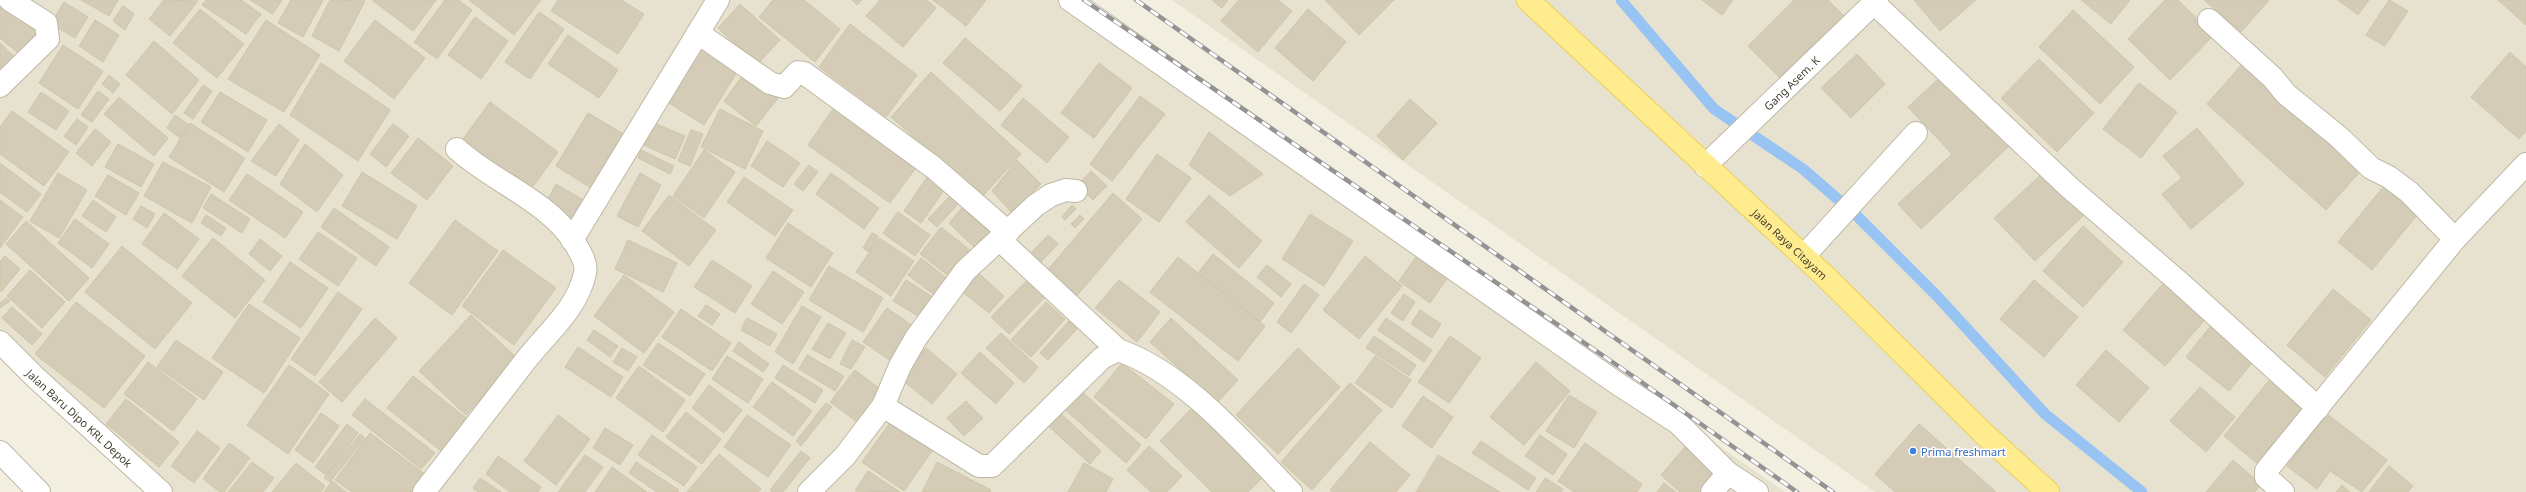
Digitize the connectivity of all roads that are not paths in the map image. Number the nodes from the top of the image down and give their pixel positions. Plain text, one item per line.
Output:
1 (10, 0) edge
2 (718, 0) edge
3 (1070, 0) edge
4 (1528, 0) edge
5 (1875, 1) edge
6 (2209, 20) dead end
7 (698, 33) junction
8 (0, 86) edge
9 (1916, 133) dead end
10 (457, 149) dead end
11 (1712, 160) junction
12 (2526, 164) edge
13 (1076, 192) dead end
14 (1004, 236) junction
15 (2455, 239) junction
16 (572, 240) junction
17 (1811, 249) junction
18 (0, 342) edge
19 (1118, 350) junction
20 (883, 406) junction
21 (2318, 408) junction
22 (0, 452) edge
23 (1728, 473) junction
24 (39, 492) edge
25 (161, 492) edge
26 (424, 492) edge
27 (809, 492) edge
28 (1291, 492) edge
29 (1712, 492) edge
30 (1757, 492) edge
31 (2048, 492) edge
32 (2283, 492) edge

1 - 8 street
2 - 7 street
3 - 23 street
4 - 11 main road, Jalan Raya Citayam
5 - 11 street, Gang Asem. K
5 - 21 street
6 - 15 street
7 - 14 street
7 - 16 street
9 - 17 street
10 - 16 street
11 - 17 main road, Jalan Raya Citayam
12 - 15 street
13 - 14 street
14 - 19 street
14 - 20 street
15 - 21 street
16 - 26 street
17 - 31 main road, Jalan Raya Citayam
18 - 25 street, Jalan Baru Dipo KRL Depok
19 - 20 street
19 - 28 street
20 - 27 street
21 - 32 street
22 - 24 street
23 - 29 street
23 - 30 street

